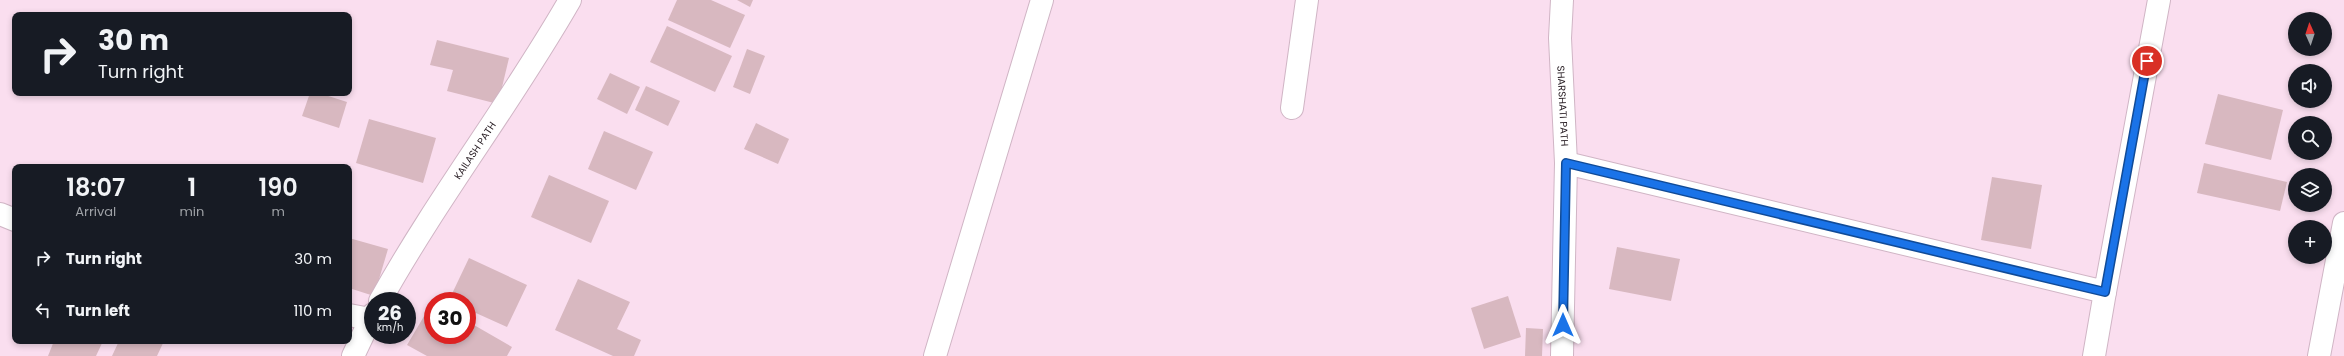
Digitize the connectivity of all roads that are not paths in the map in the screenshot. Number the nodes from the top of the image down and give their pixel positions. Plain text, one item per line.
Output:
1 (570, 0) edge
2 (1042, 0) edge
3 (1307, 0) edge
4 (1562, 0) edge
5 (2159, 0) edge
6 (1292, 108) dead end
7 (1566, 163) junction
8 (0, 214) edge
9 (12, 219) edge
10 (2344, 223) edge
11 (385, 292) edge
12 (2105, 292) junction
13 (364, 313) edge
14 (352, 315) edge
15 (364, 333) edge
16 (354, 355) edge
17 (935, 356) edge
18 (1562, 356) edge
19 (2094, 356) edge
20 (2319, 356) edge

1 - 11 street, KAILASH PATH
2 - 17 street
3 - 6 street
4 - 7 street, SHARSHATI PATH
5 - 12 street
7 - 12 street
7 - 18 street, SHARSHATI PATH
8 - 9 street
10 - 20 street
12 - 19 street
13 - 14 street
15 - 16 street, KAILASH PATH

